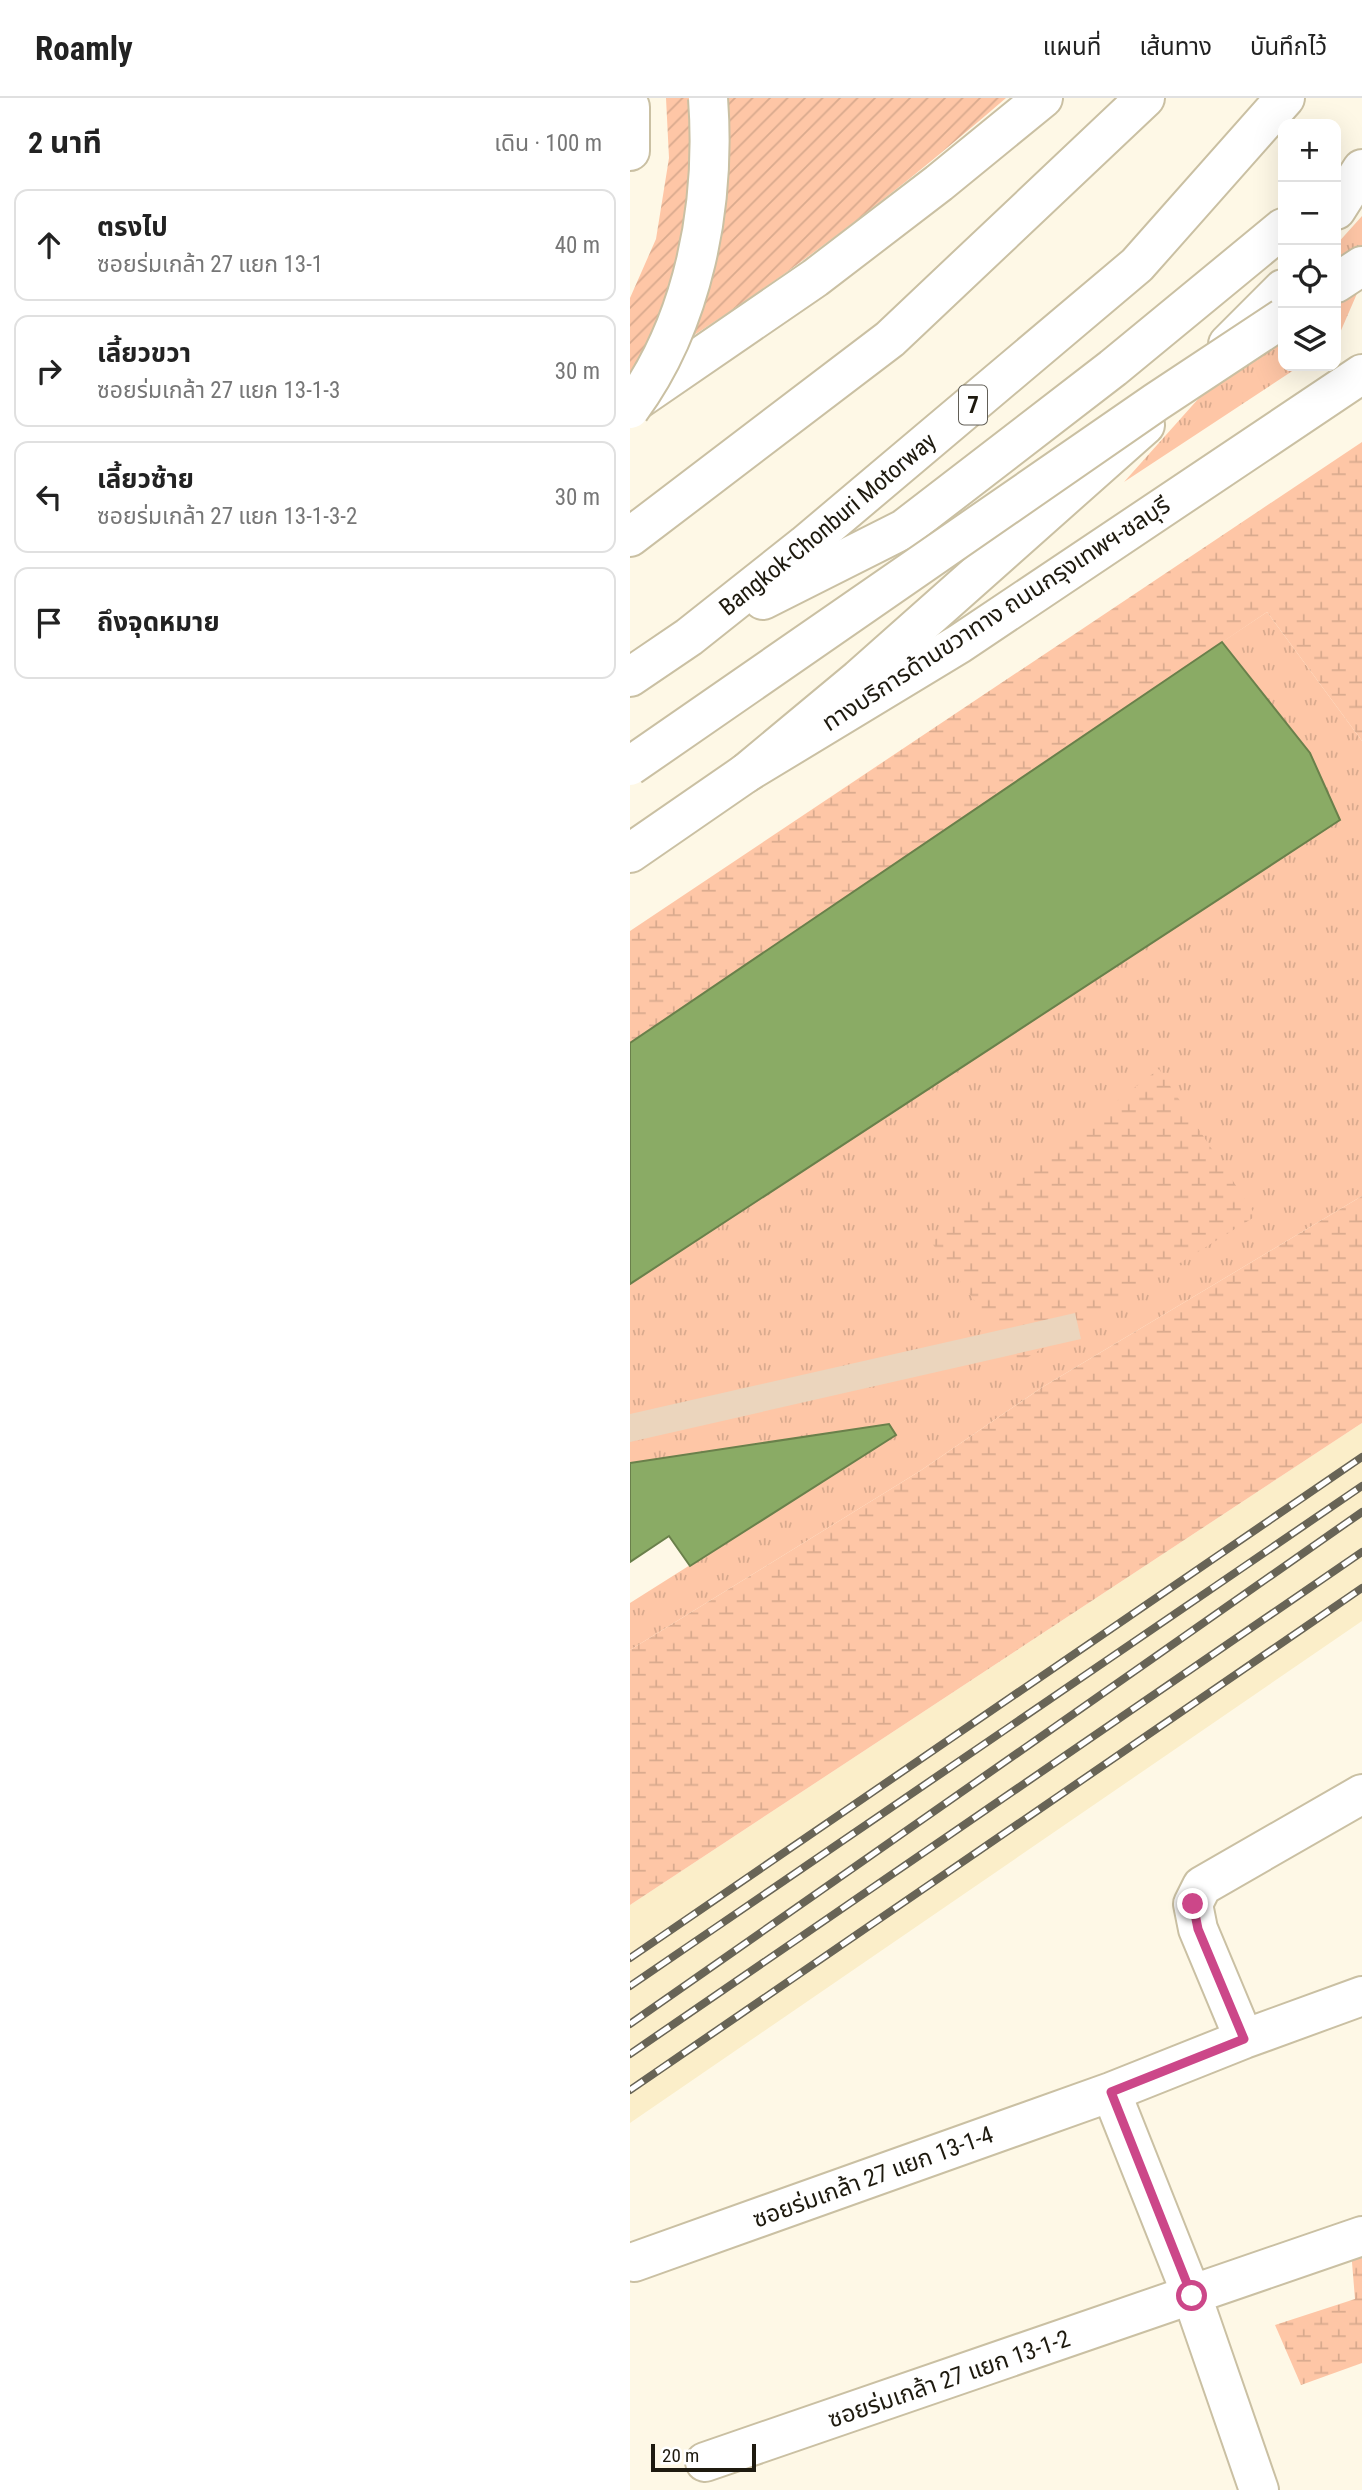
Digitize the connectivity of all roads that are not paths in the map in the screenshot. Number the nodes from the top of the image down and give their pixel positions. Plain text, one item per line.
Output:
1 (708, 98) edge
2 (1043, 98) edge
3 (1144, 98) edge
4 (1285, 98) edge
5 (630, 107) edge
6 (630, 151) edge
7 (1362, 166) edge
8 (1340, 182) edge
9 (1341, 202) edge
10 (1278, 232) edge
11 (1362, 266) edge
12 (1341, 281) edge
13 (1278, 294) edge
14 (1278, 321) edge
15 (1362, 374) edge
16 (630, 407) edge
17 (630, 537) edge
18 (689, 637) junction
19 (630, 677) edge
20 (630, 766) edge
21 (746, 774) junction
22 (630, 853) edge
23 (1362, 1794) edge
24 (1362, 1996) edge
25 (1244, 2039) junction
26 (1111, 2092) junction
27 (1362, 2236) edge
28 (634, 2262) dead end
29 (1192, 2296) junction
30 (705, 2462) dead end
31 (1259, 2490) edge

1 - 16 main road, bridge
2 - 16 main road
3 - 17 main road
4 - 18 main road, Bangkok-Chonburi Motorway / 7
5 - 6 main road
7 - 8 main road
7 - 9 main road
10 - 18 main road
11 - 12 main road
13 - 21 main road
14 - 20 main road, bridge
15 - 21 main road, ทางบริการด้านขวาทาง ถนนกรุงเทพฯ-ชลบุรี
18 - 19 main road, Bangkok-Chonburi Motorway / 7
21 - 22 main road, ทางบริการด้านขวาทาง ถนนกรุงเทพฯ-ชลบุรี
23 - 25 main road
24 - 25 main road, ซอยร่มเกล้า 27 แยก 13-1-4
25 - 26 main road, ซอยร่มเกล้า 27 แยก 13-1-4
26 - 28 main road, ซอยร่มเกล้า 27 แยก 13-1-4
26 - 29 main road
27 - 29 main road, ซอยร่มเกล้า 27 แยก 13-1-2
29 - 30 main road, ซอยร่มเกล้า 27 แยก 13-1-2
29 - 31 main road

